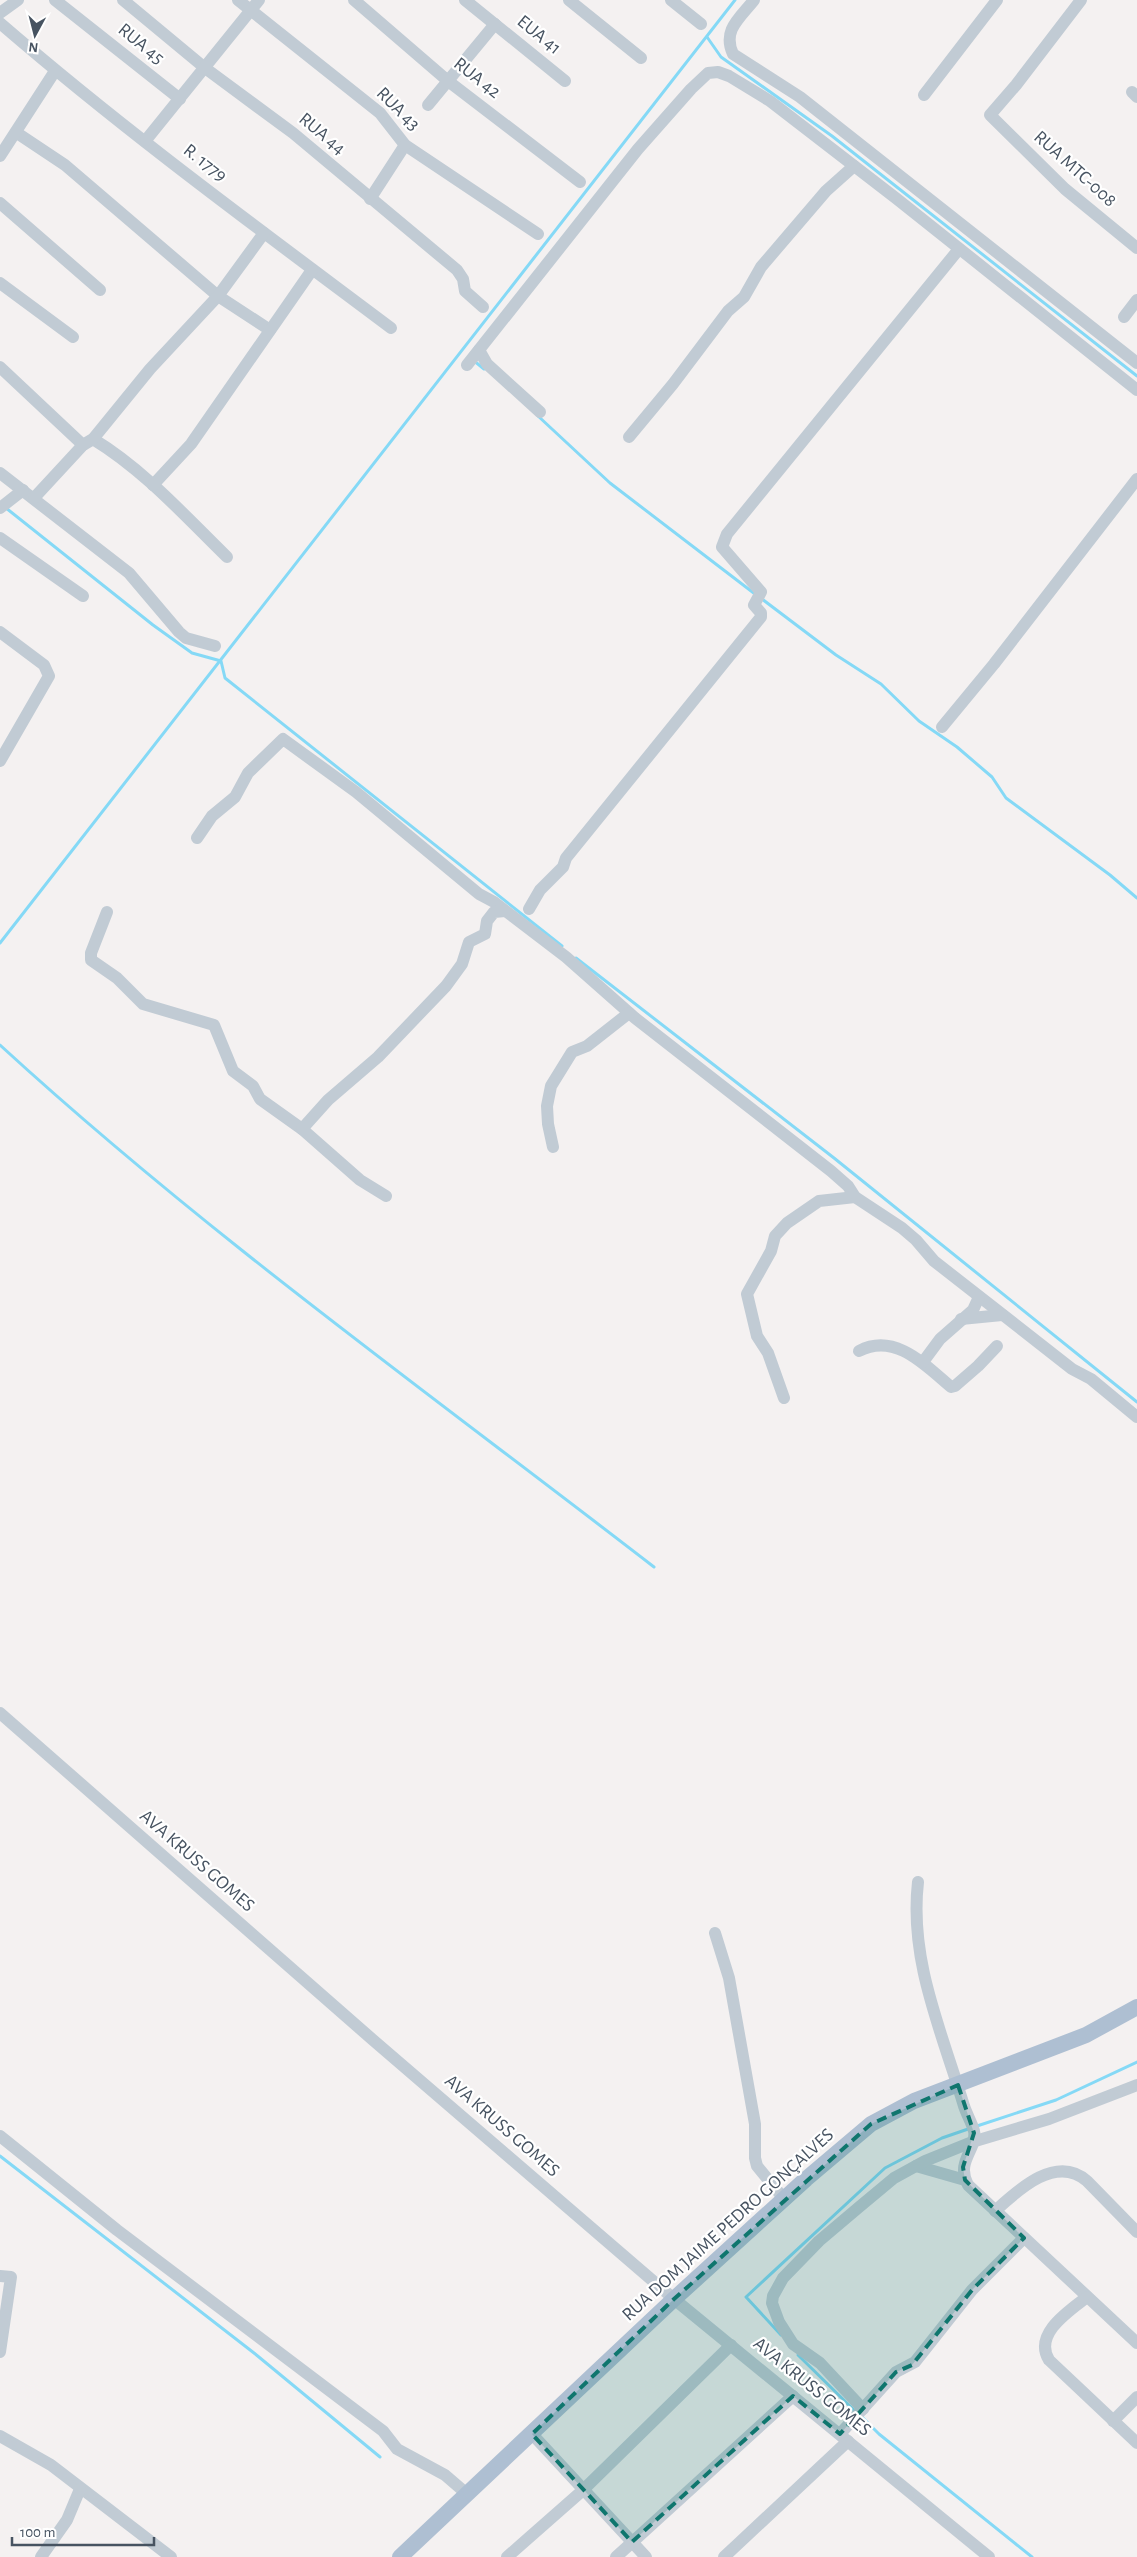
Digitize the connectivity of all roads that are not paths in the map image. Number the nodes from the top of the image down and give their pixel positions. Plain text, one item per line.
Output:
1 (18, 0) edge
2 (55, 0) edge
3 (123, 0) edge
4 (238, 0) edge
5 (258, 0) edge
6 (354, 0) edge
7 (466, 0) edge
8 (569, 0) edge
9 (671, 0) edge
10 (754, 0) edge
11 (997, 0) edge
12 (1081, 0) edge
13 (250, 10) junction
14 (0, 13) edge
15 (0, 23) edge
16 (495, 24) junction
17 (702, 24) dead end
18 (641, 58) dead end
19 (205, 68) junction
20 (55, 71) junction
21 (448, 81) junction
22 (565, 81) dead end
23 (924, 96) dead end
24 (180, 99) junction
25 (428, 105) dead end
26 (17, 133) junction
27 (146, 140) junction
28 (405, 145) junction
29 (0, 156) edge
30 (854, 166) junction
31 (580, 182) dead end
32 (370, 199) junction
33 (0, 203) edge
34 (264, 233) junction
35 (538, 234) dead end
36 (1137, 248) edge
37 (959, 249) junction
38 (312, 270) junction
39 (0, 283) edge
40 (100, 290) dead end
41 (218, 296) junction
42 (1137, 300) edge
43 (484, 307) dead end
44 (1124, 317) dead end
45 (391, 328) dead end
46 (270, 330) junction
47 (73, 337) dead end
48 (1137, 363) edge
49 (0, 367) edge
50 (1137, 390) edge
51 (540, 412) dead end
52 (630, 437) dead end
53 (88, 442) junction
54 (0, 473) edge
55 (1137, 479) edge
56 (153, 485) junction
57 (23, 490) junction
58 (34, 498) junction
59 (2, 506) edge
60 (0, 538) edge
61 (228, 557) dead end
62 (83, 596) dead end
63 (0, 632) edge
64 (215, 646) dead end
65 (942, 727) dead end
66 (1, 757) edge
67 (197, 838) dead end
68 (529, 910) dead end
69 (107, 912) dead end
70 (505, 912) junction
71 (629, 1013) junction
72 (302, 1129) junction
73 (553, 1147) dead end
74 (386, 1196) dead end
75 (855, 1197) junction
76 (979, 1297) junction
77 (1002, 1315) junction
78 (961, 1319) junction
79 (997, 1346) dead end
80 (859, 1351) dead end
81 (923, 1362) junction
82 (784, 1398) dead end
83 (1137, 1418) edge
84 (0, 1713) edge
85 (918, 1882) dead end
86 (715, 1933) dead end
87 (1137, 2007) edge
88 (958, 2085) junction
89 (1137, 2085) edge
90 (0, 2136) edge
91 (973, 2137) junction
92 (916, 2166) junction
93 (966, 2180) junction
94 (785, 2200) junction
95 (995, 2211) junction
96 (1137, 2232) edge
97 (1024, 2238) junction
98 (0, 2276) edge
99 (674, 2298) junction
100 (1087, 2298) junction
101 (1137, 2344) edge
102 (731, 2345) junction
103 (0, 2352) edge
104 (793, 2396) junction
105 (1137, 2396) edge
106 (859, 2413) junction
107 (1113, 2421) junction
108 (532, 2434) junction
109 (0, 2436) edge
110 (844, 2437) junction
111 (1137, 2443) edge
112 (80, 2489) junction
113 (582, 2490) junction
114 (467, 2494) junction
115 (632, 2542) junction
116 (41, 2557) edge
117 (171, 2557) edge
118 (400, 2557) edge
119 (507, 2557) edge
120 (616, 2557) edge
121 (646, 2557) edge
122 (724, 2557) edge
123 (989, 2557) edge

1 - 14 street
2 - 24 street, RUA 45
3 - 19 street, RUA 44
4 - 13 street, RUA 43
5 - 13 street
6 - 21 street, RUA 42
7 - 16 street, EUA 41
8 - 18 street
9 - 17 street
10 - 48 street
11 - 23 street
12 - 36 street, RUA MTC-008
13 - 19 street
13 - 28 street, RUA 43
15 - 20 street, R. 1779
16 - 21 street
16 - 22 street, EUA 41
19 - 24 street
19 - 32 street, RUA 44
20 - 26 street
20 - 27 street, R. 1779
21 - 25 street
21 - 31 street, RUA 42
24 - 27 street
26 - 29 street
26 - 41 street
27 - 34 street, R. 1779
28 - 32 street
28 - 35 street, RUA 43
30 - 37 street
30 - 51 street
30 - 52 street
32 - 43 street, RUA 44
33 - 40 street
34 - 38 street, R. 1779
34 - 41 street
37 - 50 street
37 - 68 street
38 - 45 street, R. 1779
38 - 46 street
39 - 47 street
41 - 46 street
41 - 53 street
42 - 44 street
46 - 56 street
49 - 53 street
53 - 56 street
53 - 58 street
54 - 57 street
55 - 65 street
56 - 61 street
57 - 58 street
57 - 59 street
58 - 64 street
60 - 62 street
63 - 66 street
67 - 70 street
69 - 72 street
70 - 71 street
70 - 72 street
71 - 73 street
71 - 75 street
72 - 74 street
75 - 76 street
75 - 82 street
76 - 77 street
76 - 78 street
77 - 78 street
77 - 83 street
78 - 81 street
79 - 81 street
80 - 81 street
84 - 99 street, AVA KRUSS GOMES
85 - 88 street
86 - 94 street
87 - 88 main road, RUA DOM JAIME PEDRO GONÇALVES
88 - 91 street
88 - 94 main road, RUA DOM JAIME PEDRO GONÇALVES
89 - 91 street
90 - 114 street
91 - 92 street
91 - 93 street
92 - 93 street
92 - 106 street
93 - 95 street
94 - 99 main road, RUA DOM JAIME PEDRO GONÇALVES
95 - 96 street
95 - 97 street
97 - 100 street
97 - 106 street
98 - 103 street
99 - 102 street, AVA KRUSS GOMES
99 - 108 main road, RUA DOM JAIME PEDRO GONÇALVES
100 - 101 street
100 - 107 street
102 - 104 street, AVA KRUSS GOMES
102 - 113 street
104 - 110 street, AVA KRUSS GOMES
104 - 115 street
105 - 107 street
106 - 110 street
107 - 111 street
108 - 113 street
108 - 114 main road, RUA DOM JAIME PEDRO GONÇALVES
109 - 112 street
110 - 122 street
110 - 123 street, AVA KRUSS GOMES
112 - 116 street
112 - 117 street
113 - 115 street
113 - 119 street
114 - 118 main road, RUA DOM JAIME PEDRO GONÇALVES
115 - 120 street
115 - 121 street

